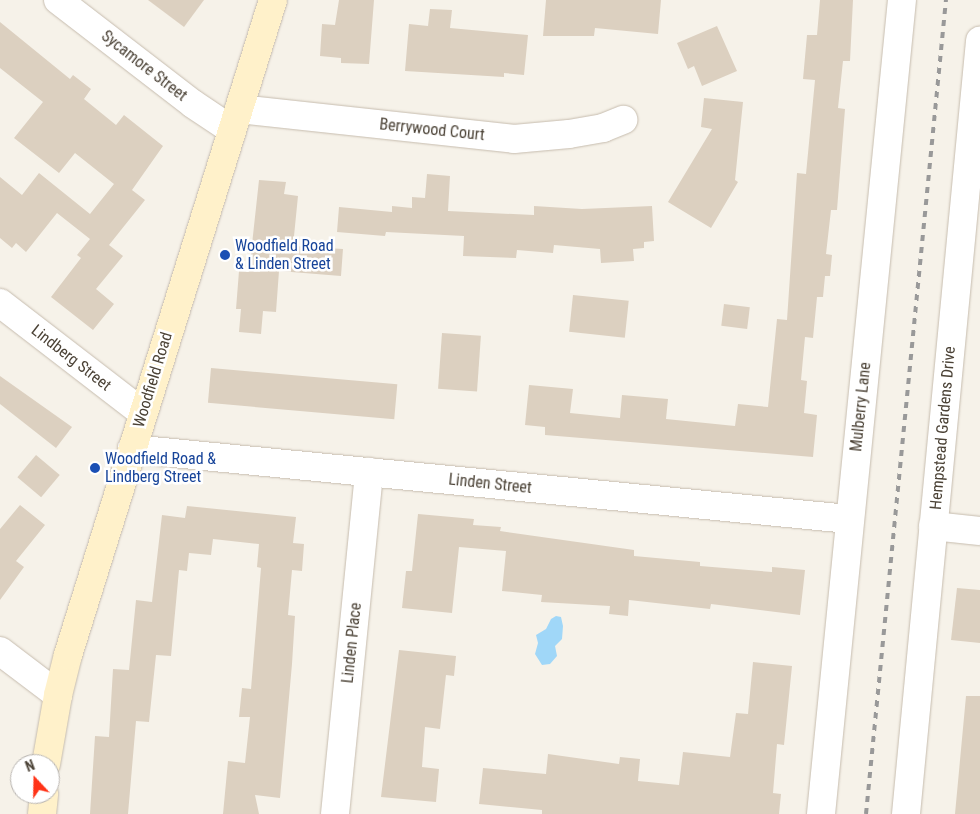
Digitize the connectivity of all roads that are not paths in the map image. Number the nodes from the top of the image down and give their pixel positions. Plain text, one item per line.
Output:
1 (58, 0) edge
2 (273, 0) edge
3 (902, 0) edge
4 (980, 41) edge
5 (236, 120) junction
6 (623, 120) dead end
7 (0, 303) edge
8 (143, 413) junction
9 (132, 449) junction
10 (369, 472) junction
11 (849, 519) junction
12 (934, 526) junction
13 (980, 531) edge
14 (0, 651) edge
15 (58, 695) junction
16 (48, 754) edge
17 (335, 814) edge
18 (822, 814) edge
19 (906, 814) edge

1 - 5 street, Sycamore Street
2 - 5 main road, Woodfield Road
3 - 11 street, Mulberry Lane
4 - 12 street, Hempstead Gardens Drive
5 - 6 street, Berrywood Court
5 - 8 main road, Woodfield Road
7 - 8 street, Lindberg Street
8 - 9 main road, Woodfield Road
9 - 10 street, Linden Street
9 - 15 main road, Woodfield Road
10 - 11 street, Linden Street
10 - 17 street, Linden Place
11 - 18 street, Mulberry Lane
12 - 13 street
12 - 19 street, Hempstead Gardens Drive
14 - 15 street
15 - 16 main road, Woodfield Road

